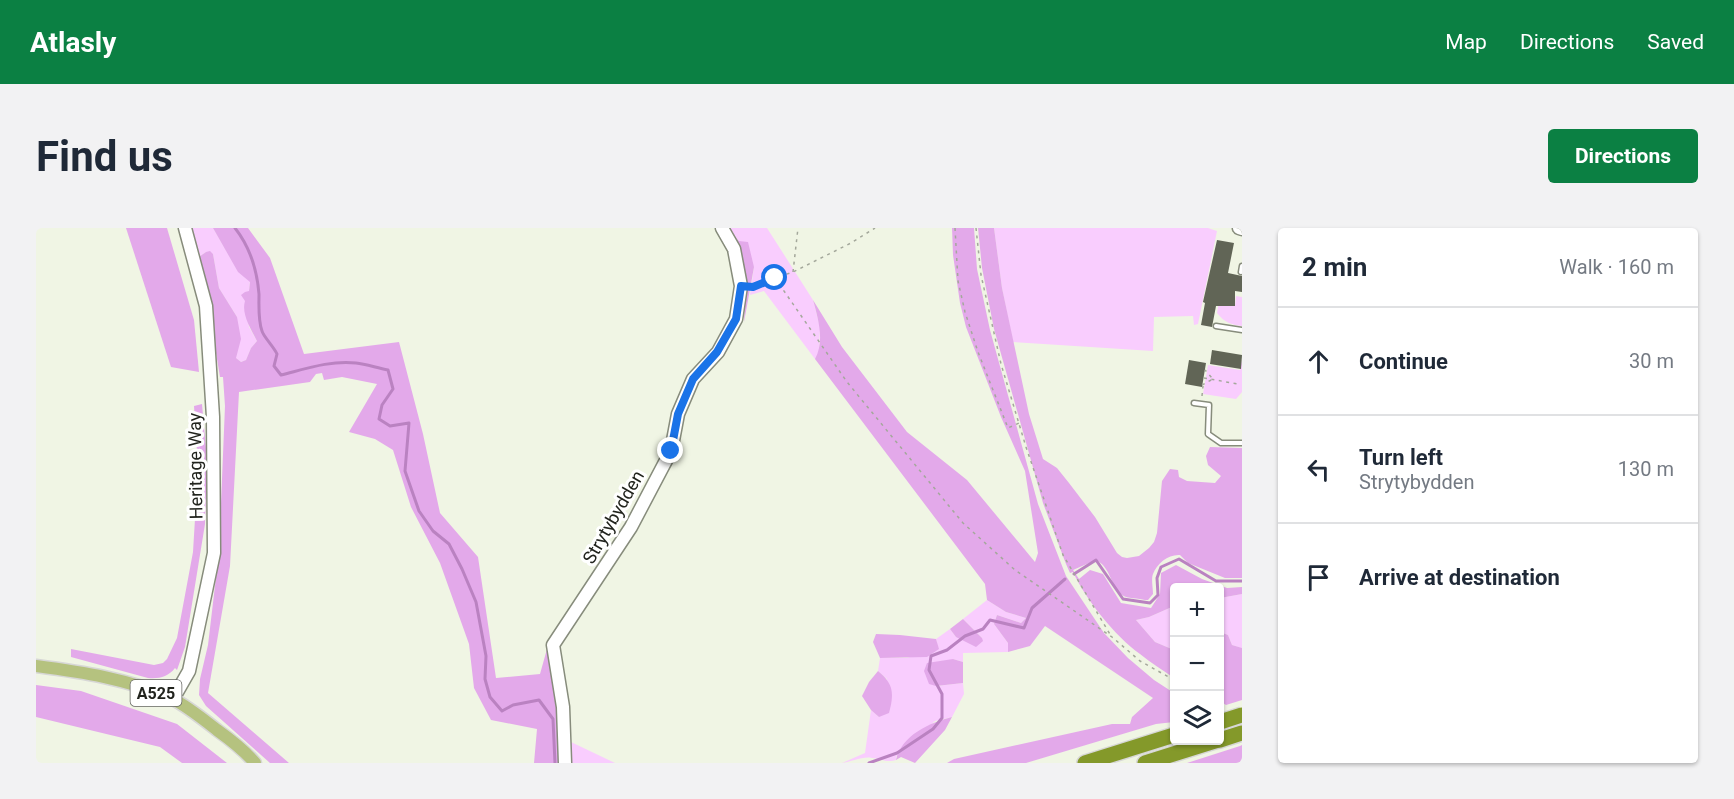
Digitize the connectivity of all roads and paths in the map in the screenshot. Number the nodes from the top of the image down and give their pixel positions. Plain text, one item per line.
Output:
1 (185, 228) edge
2 (722, 228) edge
3 (798, 228) edge
4 (875, 228) edge
5 (955, 228) edge
6 (976, 228) edge
7 (1242, 266) edge
8 (793, 272) junction
9 (1241, 272) edge
10 (775, 278) junction
11 (741, 286) junction
12 (1216, 326) dead end
13 (1242, 330) edge
14 (1205, 370) dead end
15 (1204, 378) dead end
16 (1212, 379) junction
17 (1238, 384) dead end
18 (1194, 403) dead end
19 (1201, 403) junction
20 (1019, 423) junction
21 (1242, 443) edge
22 (1112, 637) junction
23 (36, 666) edge
24 (1170, 678) edge
25 (173, 699) junction
26 (1242, 715) edge
27 (1224, 721) edge
28 (1242, 733) edge
29 (1170, 736) edge
30 (1224, 738) edge
31 (1202, 745) edge
32 (255, 763) edge
33 (565, 763) edge
34 (1085, 763) edge
35 (1145, 763) edge

1 - 25 street, Heritage Way
2 - 11 street, Strytybydden
3 - 8 path
4 - 8 path
5 - 20 path
6 - 20 path
7 - 9 lane
8 - 10 path
10 - 11 path
10 - 22 path
11 - 33 street, Strytybydden
12 - 13 lane
14 - 16 path
15 - 16 path
16 - 17 path
16 - 19 path
18 - 19 lane
19 - 21 lane
20 - 22 path
22 - 24 path
23 - 25 main road, A525
25 - 32 main road, A525
26 - 27 highway, bridge
28 - 30 highway
29 - 34 highway
31 - 35 highway

